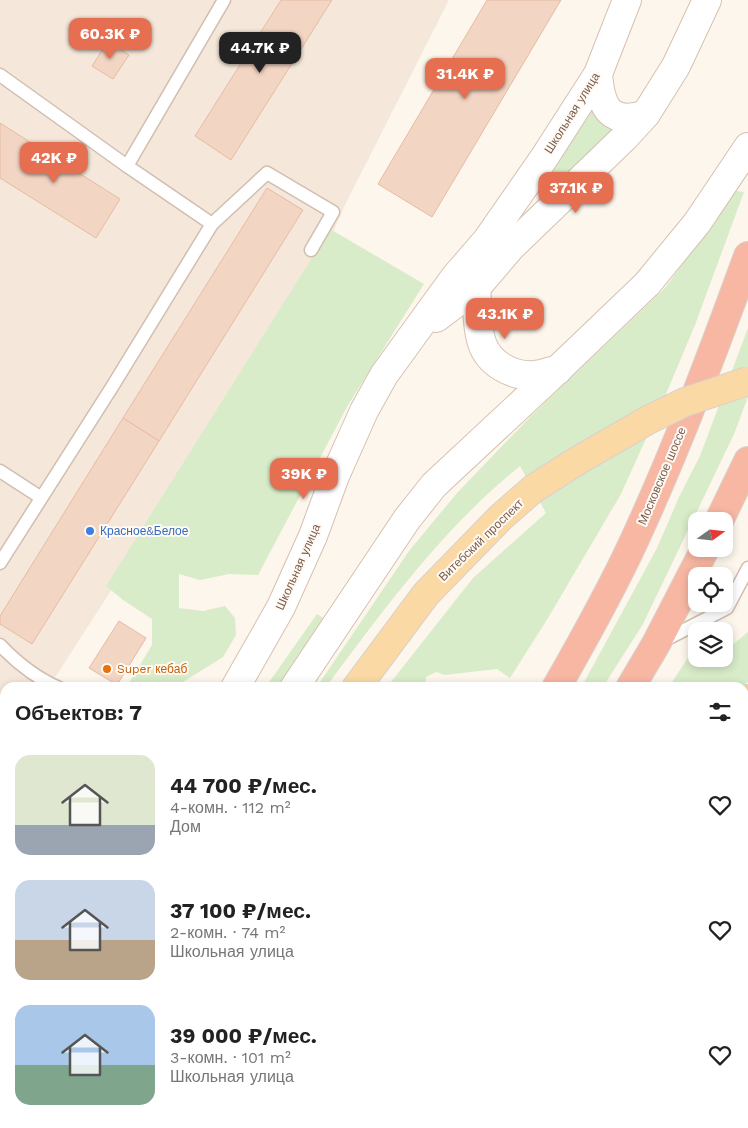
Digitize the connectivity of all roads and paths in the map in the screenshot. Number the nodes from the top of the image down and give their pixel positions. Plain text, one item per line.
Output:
1 (224, 0) edge
2 (628, 0) edge
3 (707, 0) edge
4 (598, 74) junction
5 (0, 75) edge
6 (646, 114) junction
7 (748, 148) edge
8 (127, 166) junction
9 (212, 224) junction
10 (311, 250) dead end
11 (748, 256) edge
12 (476, 288) junction
13 (411, 337) junction
14 (558, 370) junction
15 (748, 381) edge
16 (748, 465) edge
17 (0, 471) edge
18 (40, 497) junction
19 (724, 512) edge
20 (700, 558) edge
21 (0, 563) edge
22 (748, 568) edge
23 (656, 644) junction
24 (0, 645) edge
25 (36, 682) edge
26 (239, 682) edge
27 (298, 682) edge
28 (360, 682) edge
29 (559, 682) edge
30 (634, 682) edge

1 - 8 lane
2 - 4 street, Школьная улица
3 - 6 street, Школьная улица
4 - 6 street
4 - 13 street, Школьная улица
5 - 8 lane
6 - 12 street, Школьная улица
7 - 14 street
8 - 9 lane
9 - 10 lane
9 - 18 lane
11 - 29 highway, Московское шоссе
12 - 13 street, Школьная улица
12 - 14 street
13 - 26 street, Школьная улица
14 - 27 street
15 - 28 main road, Витебский проспект, bridge
16 - 19 highway
17 - 18 lane
18 - 21 lane
20 - 23 highway
22 - 23 lane
23 - 30 highway
24 - 25 lane

